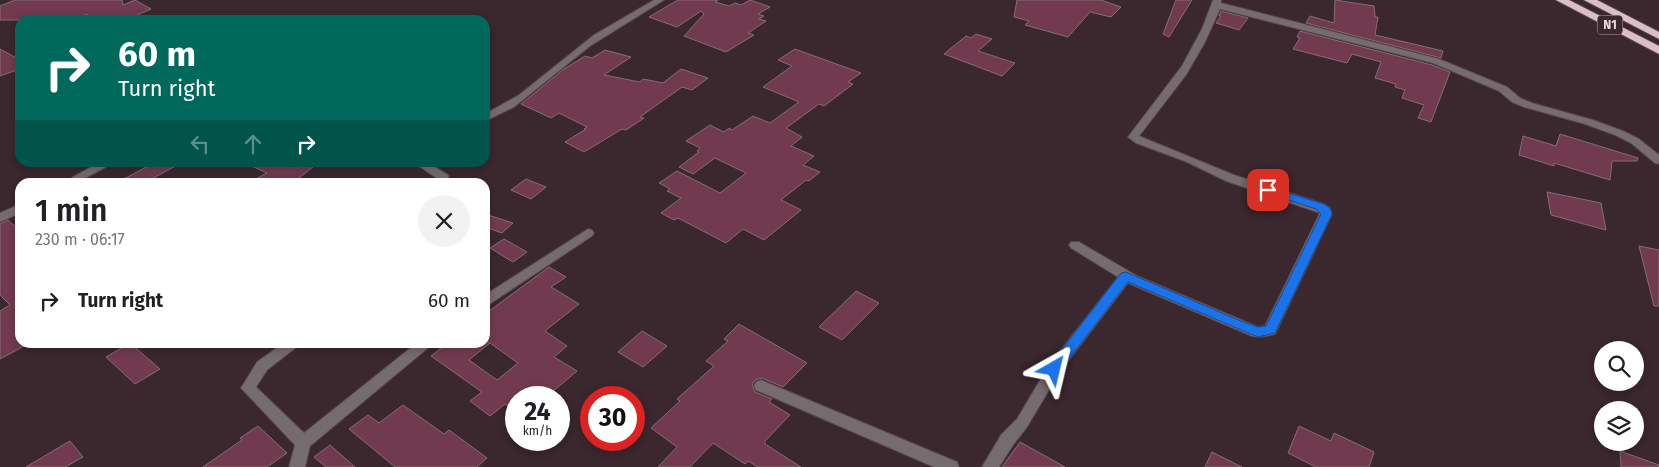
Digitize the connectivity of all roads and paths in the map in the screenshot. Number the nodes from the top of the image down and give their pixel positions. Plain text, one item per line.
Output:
1 (660, 0) edge
2 (1561, 0) edge
3 (1589, 0) edge
4 (1217, 2) edge
5 (1659, 36) edge
6 (1659, 51) edge
7 (490, 115) edge
8 (1659, 161) edge
9 (100, 167) edge
10 (426, 167) edge
11 (78, 178) edge
12 (444, 178) edge
13 (15, 210) edge
14 (0, 218) edge
15 (588, 233) dead end
16 (1075, 245) dead end
17 (1126, 276) junction
18 (490, 299) edge
19 (288, 348) edge
20 (421, 348) edge
21 (761, 386) dead end
22 (303, 443) junction
23 (297, 467) edge
24 (950, 467) edge
25 (990, 467) edge

1 - 7 street
2 - 6 highway, N1
3 - 5 highway, N1
4 - 8 street
4 - 17 street
9 - 11 street
10 - 12 street
13 - 14 street
15 - 18 street
16 - 17 street
17 - 25 street
19 - 22 street
20 - 22 street
21 - 24 street
22 - 23 street

